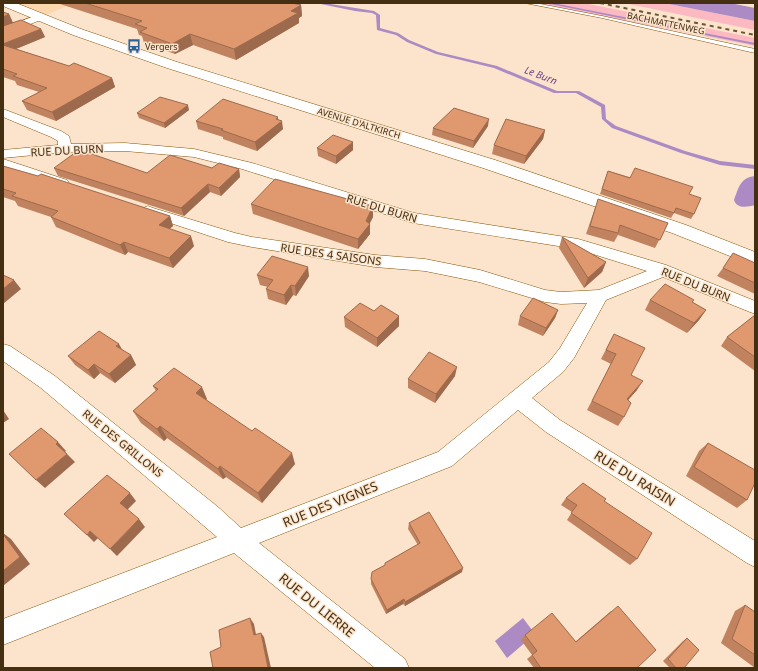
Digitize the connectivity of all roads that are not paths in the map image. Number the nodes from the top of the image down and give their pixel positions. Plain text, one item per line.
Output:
1 (6, 3) edge
2 (527, 3) edge
3 (40, 17) junction
4 (3, 32) edge
5 (755, 51) edge
6 (3, 113) edge
7 (65, 148) junction
8 (3, 154) edge
9 (3, 163) edge
10 (77, 188) edge
11 (136, 207) edge
12 (755, 242) edge
13 (712, 243) junction
14 (755, 259) edge
15 (660, 269) junction
16 (600, 296) junction
17 (755, 308) edge
18 (3, 351) edge
19 (518, 398) junction
20 (238, 541) junction
21 (755, 555) edge
22 (3, 632) edge
23 (396, 668) edge

1 - 3 main road, AVENUE D'ALTKIRCH
2 - 5 lane, BACHMATTENWEG
3 - 4 street
3 - 13 main road, AVENUE D'ALTKIRCH
6 - 7 street
7 - 8 street, RUE DU BURN
7 - 15 street, RUE DU BURN
9 - 10 street
11 - 16 street, RUE DES 4 SAISONS
12 - 13 main road, AVENUE D'ALTKIRCH
13 - 14 main road, AVENUE D'ALTKIRCH
15 - 16 street, RUE DES 4 SAISONS
15 - 17 street, RUE DU BURN
16 - 19 street, RUE DES VIGNES
18 - 20 street, RUE DES GRILLONS
19 - 20 street, RUE DES VIGNES
19 - 21 street, RUE DU RAISIN
20 - 22 street, RUE DES VIGNES
20 - 23 street, RUE DU LIERRE

